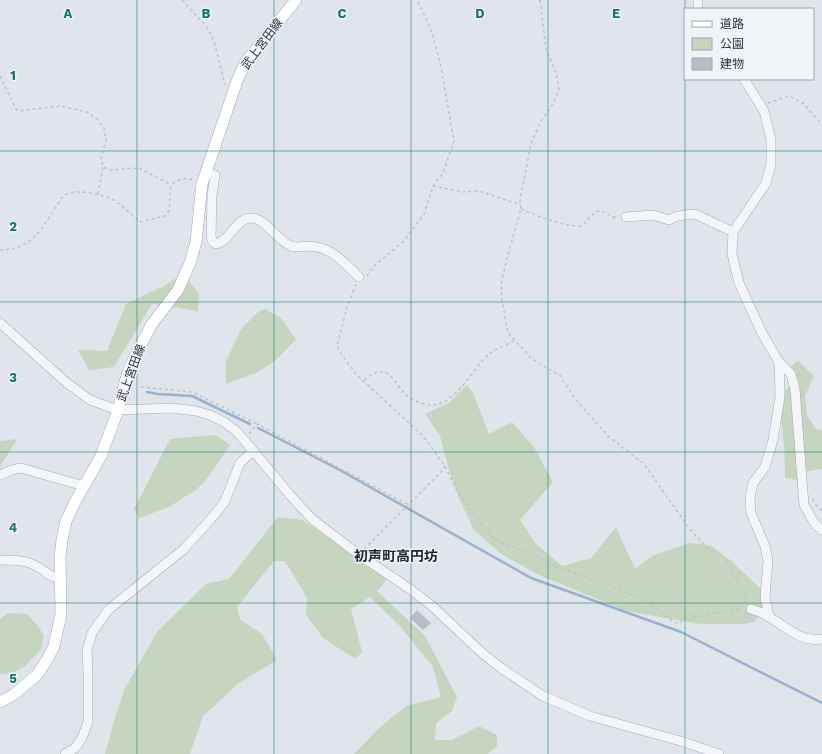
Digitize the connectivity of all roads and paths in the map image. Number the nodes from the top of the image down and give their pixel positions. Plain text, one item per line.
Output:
1 (182, 0) edge
2 (296, 0) edge
3 (417, 0) edge
4 (540, 0) edge
5 (0, 76) edge
6 (745, 80) edge
7 (226, 87) dead end
8 (760, 105) junction
9 (822, 125) edge
10 (103, 167) junction
11 (206, 171) junction
12 (202, 184) junction
13 (171, 185) junction
14 (433, 186) junction
15 (98, 194) junction
16 (521, 205) junction
17 (521, 209) junction
18 (626, 217) joint
19 (733, 232) junction
20 (0, 250) edge
21 (359, 276) junction
22 (0, 323) edge
23 (514, 341) junction
24 (779, 362) junction
25 (363, 380) junction
26 (141, 387) dead end
27 (118, 410) junction
28 (257, 424) junction
29 (244, 440) junction
30 (253, 451) junction
31 (445, 466) junction
32 (0, 475) edge
33 (84, 486) junction
34 (407, 505) junction
35 (822, 530) edge
36 (358, 554) junction
37 (0, 560) edge
38 (60, 579) junction
39 (751, 609) junction
40 (770, 617) junction
41 (822, 640) edge
42 (0, 702) edge
43 (65, 754) edge
44 (719, 754) edge

1 - 7 path
2 - 11 main road, 武上宮田線
3 - 14 path
4 - 16 path
5 - 10 path
6 - 8 street
8 - 9 path
8 - 19 street
10 - 13 path
10 - 15 path
11 - 12 main road, 武上宮田線
11 - 21 street
12 - 13 path
12 - 27 main road, 武上宮田線
13 - 15 path
14 - 16 path
14 - 21 path
15 - 20 path
16 - 17 path
17 - 18 path
17 - 23 path
18 - 19 street
19 - 24 street
21 - 25 path
22 - 27 street
23 - 25 path
23 - 39 path
24 - 35 street
24 - 40 street
25 - 31 path
26 - 28 path
27 - 29 street
27 - 33 main road, 武上宮田線
28 - 29 path
28 - 34 path
29 - 30 street
30 - 36 street
30 - 43 street
31 - 34 path
31 - 39 path
32 - 33 street
33 - 38 main road, 武上宮田線
34 - 36 path
36 - 44 street
37 - 38 street
38 - 42 main road, 武上宮田線
39 - 40 street
40 - 41 street

